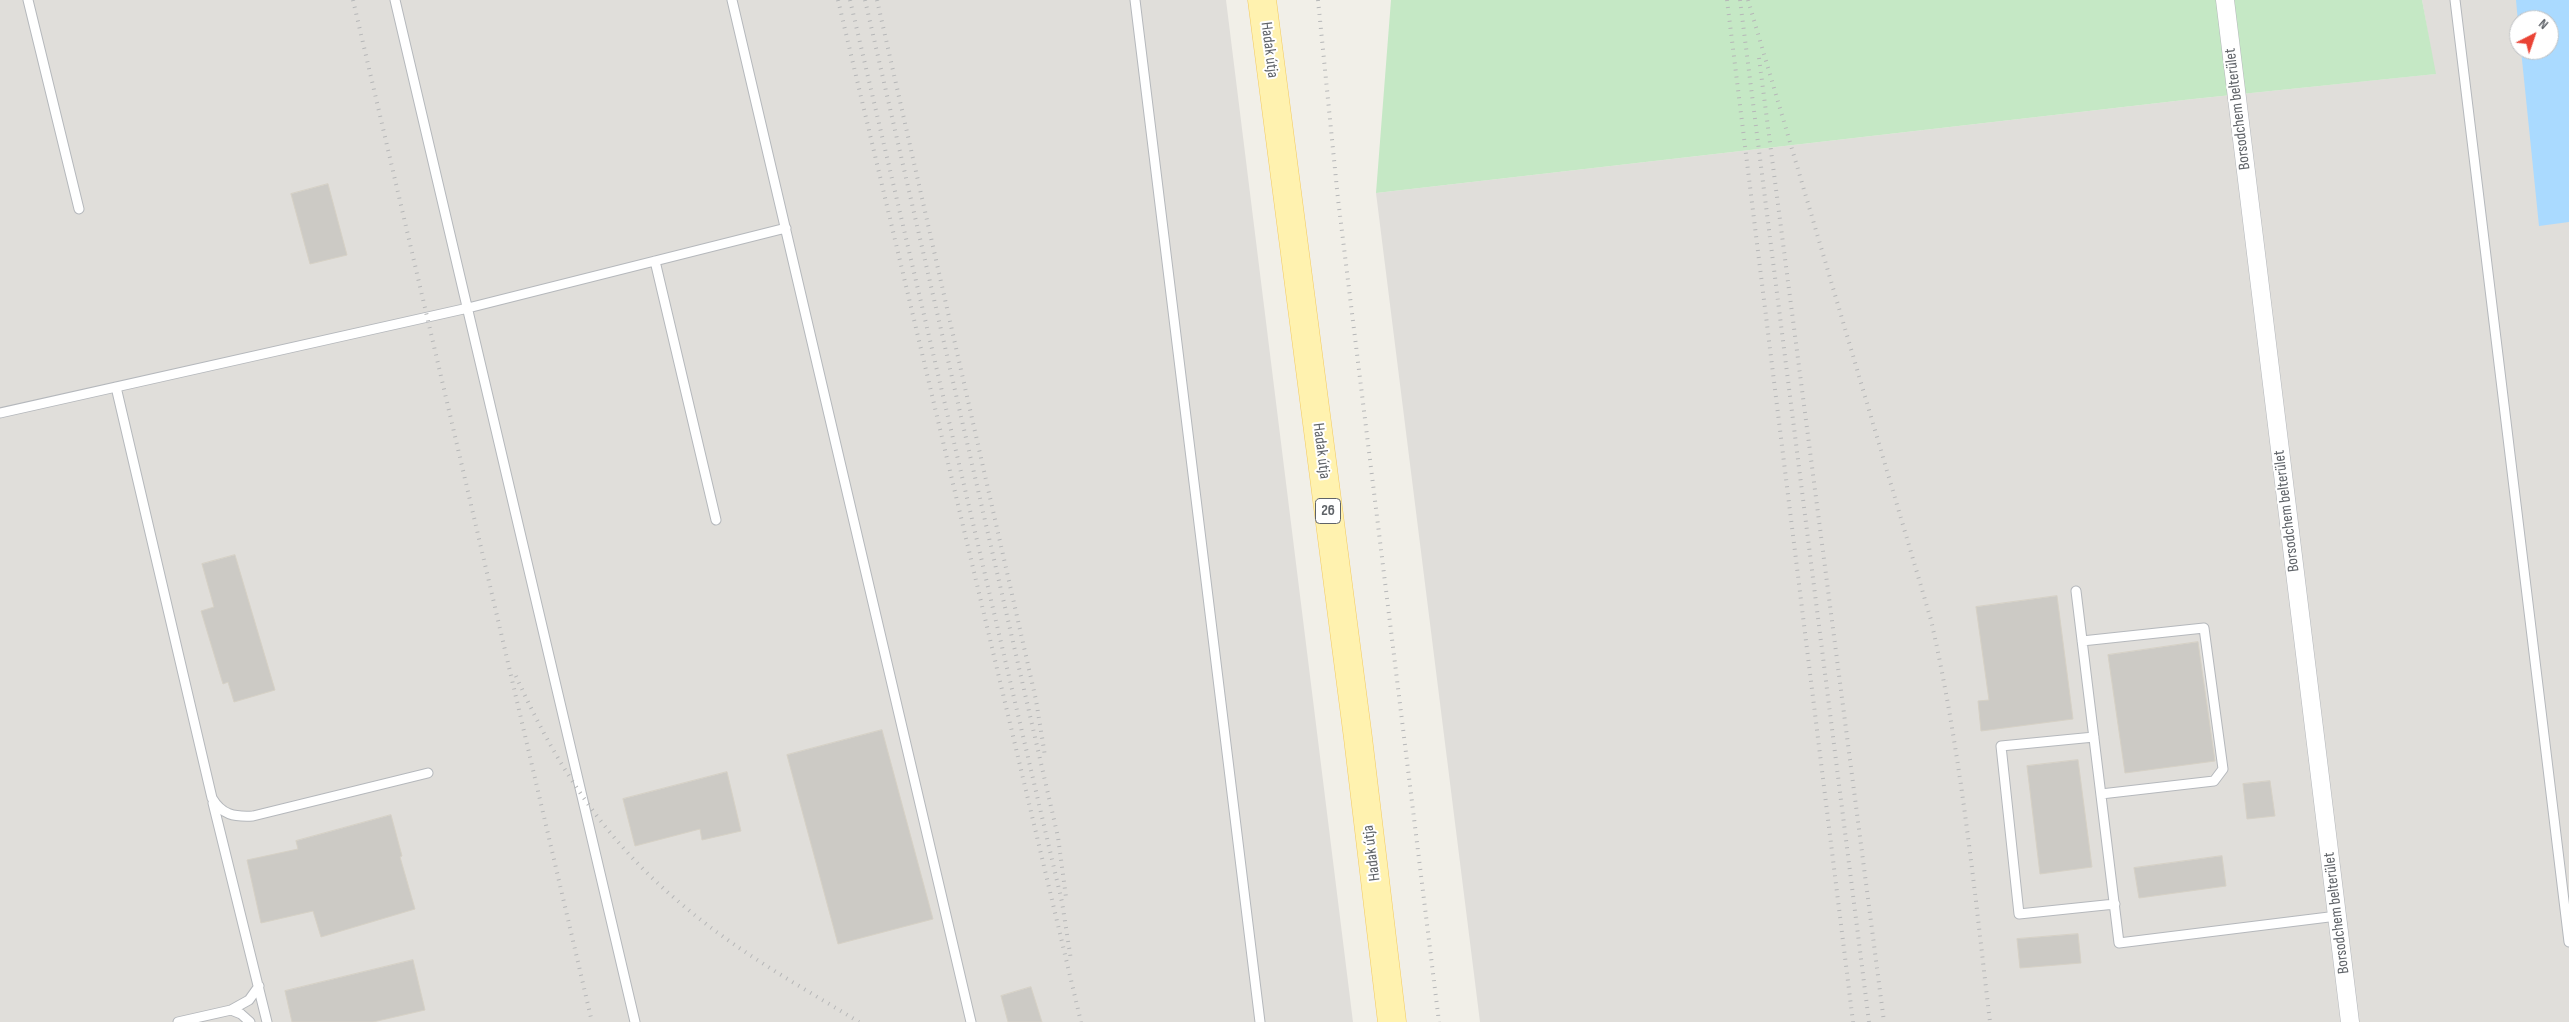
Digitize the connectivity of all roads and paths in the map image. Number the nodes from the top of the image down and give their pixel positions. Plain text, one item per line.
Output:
1 (28, 0) edge
2 (395, 0) edge
3 (732, 0) edge
4 (1135, 0) edge
5 (1262, 0) edge
6 (2225, 0) edge
7 (2455, 0) edge
8 (79, 209) dead end
9 (786, 228) junction
10 (655, 261) junction
11 (468, 308) junction
12 (116, 387) junction
13 (0, 413) edge
14 (716, 520) dead end
15 (2076, 591) dead end
16 (2082, 641) junction
17 (2094, 737) junction
18 (428, 774) dead end
19 (2101, 794) junction
20 (212, 798) junction
21 (2115, 904) junction
22 (2337, 916) junction
23 (2569, 942) edge
24 (259, 986) junction
25 (230, 1010) junction
26 (178, 1022) edge
27 (250, 1022) edge
28 (267, 1022) edge
29 (635, 1022) edge
30 (971, 1022) edge
31 (1260, 1022) edge
32 (1392, 1022) edge
33 (2350, 1022) edge

1 - 8 lane
2 - 11 lane
3 - 9 lane
4 - 31 lane
5 - 32 main road, Hadak útja / 26
6 - 22 street, Borsodchem belterület
7 - 23 lane
9 - 10 lane
9 - 30 lane
10 - 11 lane
10 - 14 lane
11 - 12 lane
11 - 29 lane
12 - 13 lane
12 - 20 lane
15 - 16 lane
16 - 17 lane
16 - 19 lane
17 - 19 lane
17 - 21 lane
18 - 20 lane
19 - 21 lane
20 - 24 lane
21 - 22 lane
22 - 33 street, Borsodchem belterület
24 - 25 lane
24 - 28 lane
25 - 26 lane
25 - 27 lane

